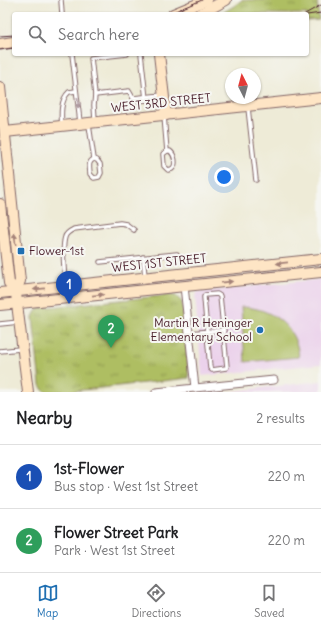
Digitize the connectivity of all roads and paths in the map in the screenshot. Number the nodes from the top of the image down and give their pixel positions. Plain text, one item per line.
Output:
1 (61, 0) edge
2 (207, 0) edge
3 (227, 2) edge
4 (62, 12) edge
5 (178, 12) edge
6 (204, 12) edge
7 (12, 42) edge
8 (0, 44) edge
9 (72, 56) edge
10 (109, 56) edge
11 (141, 56) edge
12 (159, 56) edge
13 (0, 87) edge
14 (76, 91) junction
15 (95, 95) junction
16 (164, 97) junction
17 (146, 98) junction
18 (321, 98) edge
19 (248, 106) junction
20 (165, 115) junction
21 (88, 124) junction
22 (62, 126) junction
23 (5, 132) junction
24 (167, 151) junction
25 (94, 159) junction
26 (256, 180) dead end
27 (0, 204) edge
28 (134, 230) dead end
29 (177, 254) dead end
30 (142, 257) junction
31 (321, 259) edge
32 (100, 262) dead end
33 (321, 272) edge
34 (145, 277) junction
35 (66, 286) junction
36 (184, 286) junction
37 (16, 291) junction
38 (0, 293) edge
39 (18, 304) junction
40 (0, 305) edge
41 (20, 322) junction
42 (0, 324) edge
43 (224, 330) junction
44 (207, 332) junction
45 (189, 333) junction
46 (24, 348) junction
47 (0, 351) edge
48 (274, 380) dead end
49 (195, 388) junction
50 (28, 392) edge
51 (156, 392) edge

1 - 4 lane
2 - 5 main road
3 - 6 main road
7 - 8 main road
9 - 14 lane
10 - 15 lane
11 - 17 lane
12 - 16 main road
13 - 23 main road
14 -> 21 lane
14 - 22 lane
15 - 17 lane
15 - 21 lane
16 - 17 lane
16 - 20 main road
18 - 19 main road, WEST 3RD STREET
19 - 20 main road, WEST 3RD STREET
19 - 26 lane
20 - 21 main road, WEST 3RD STREET
20 - 24 lane
21 - 22 main road, WEST 3RD STREET
21 - 25 lane
22 - 23 main road, WEST 3RD STREET
37 -> 23 main road
24 - 24 lane
25 - 25 lane
27 - 37 main road
28 - 35 lane
29 - 30 lane
30 - 32 lane
30 - 34 lane
31 -> 34 main road, WEST 1ST STREET
36 -> 33 main road
34 - 35 main road, WEST 1ST STREET
35 -> 37 main road, WEST 1ST STREET
39 -> 36 main road
36 - 45 street
37 - 38 main road, WEST 1ST STREET
37 - 39 main road
39 - 40 main road
39 - 41 main road
41 - 42 lane
41 - 46 main road
43 - 44 lane
43 - 44 lane
43 - 44 lane
44 - 45 lane
45 - 49 street
46 - 47 lane
46 - 50 main road
48 - 49 street
49 - 51 street

